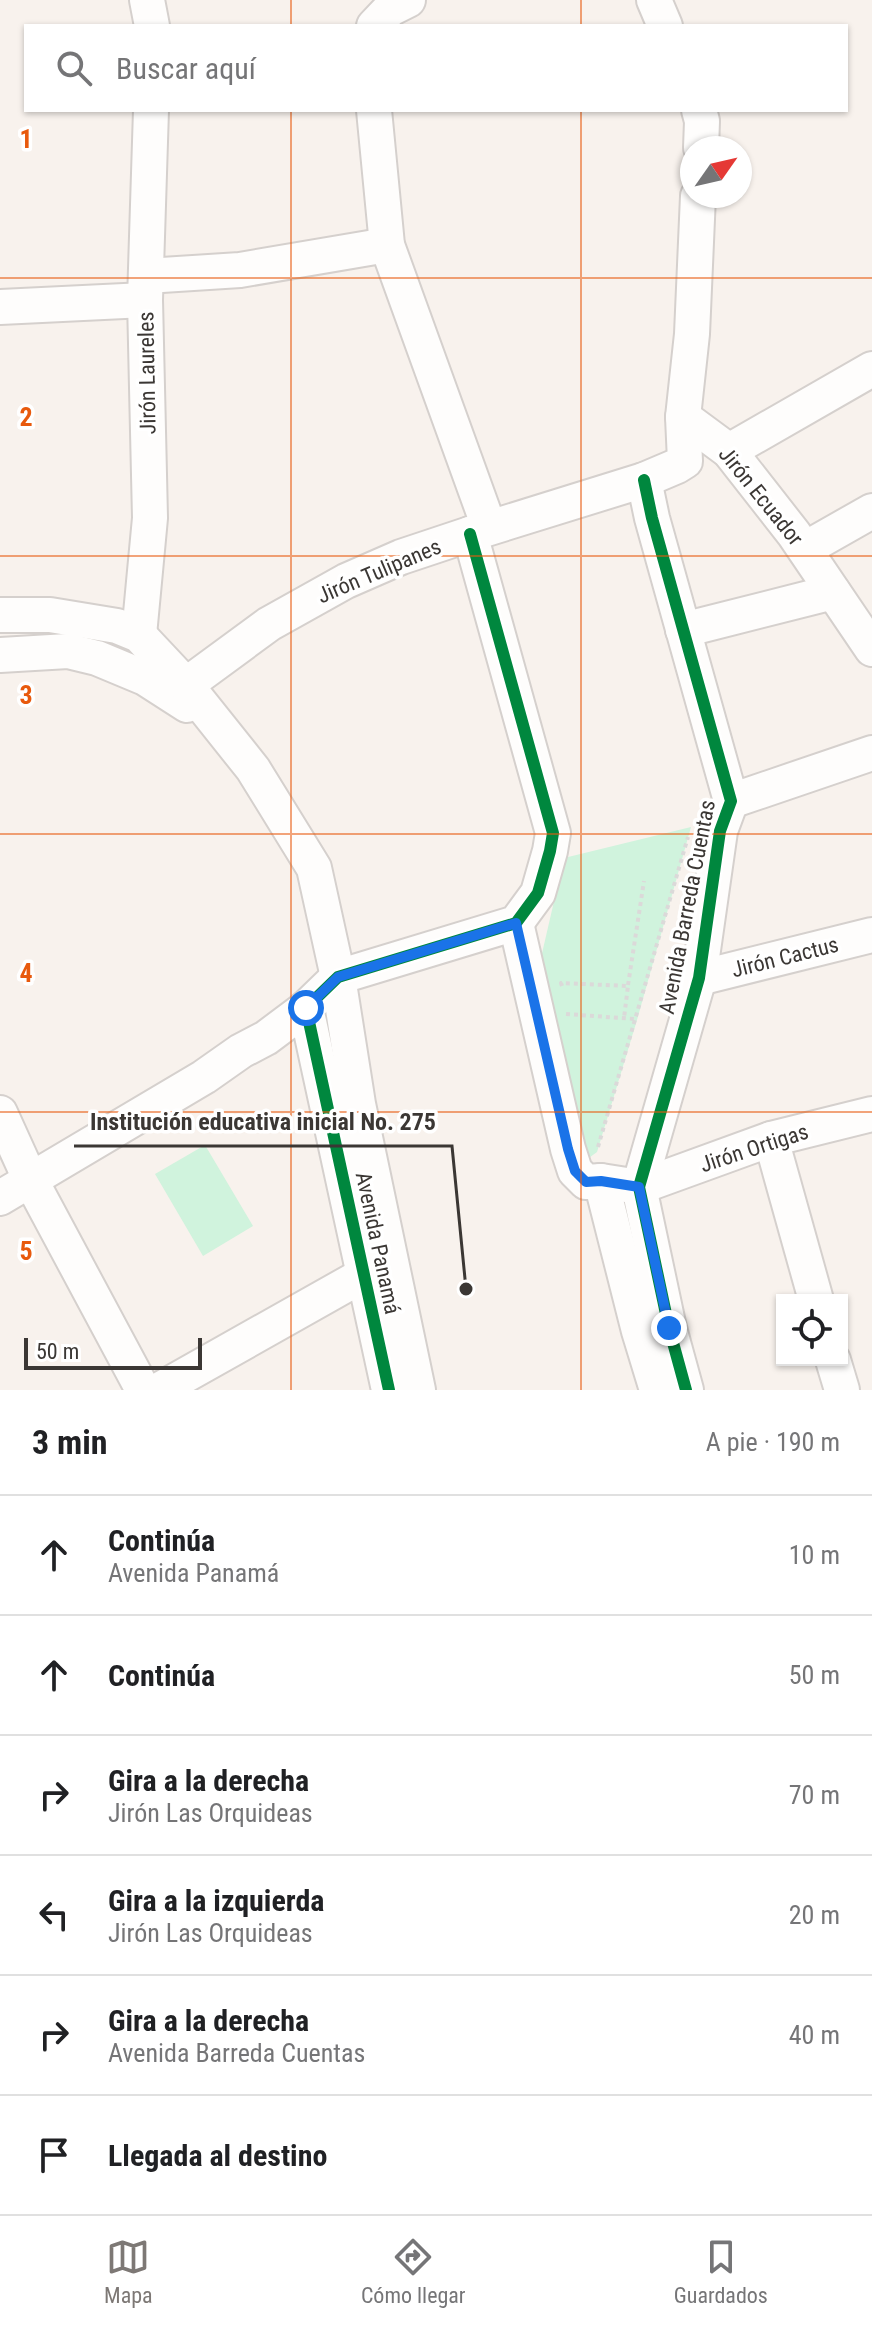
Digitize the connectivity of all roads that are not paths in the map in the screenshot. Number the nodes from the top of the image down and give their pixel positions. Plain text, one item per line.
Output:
1 (147, 0) edge
2 (408, 0) edge
3 (654, 0) edge
4 (152, 24) edge
5 (376, 24) edge
6 (664, 24) edge
7 (151, 112) edge
8 (374, 112) edge
9 (700, 112) edge
10 (701, 136) edge
11 (697, 208) edge
12 (387, 245) junction
13 (146, 288) junction
14 (0, 307) edge
15 (872, 369) edge
16 (683, 417) junction
17 (729, 451) junction
18 (644, 480) junction
19 (872, 511) edge
20 (479, 530) junction
21 (805, 549) junction
22 (833, 592) junction
23 (0, 615) edge
24 (683, 630) junction
25 (139, 635) junction
26 (872, 649) edge
27 (0, 655) edge
28 (186, 685) junction
29 (221, 727) junction
30 (872, 753) edge
31 (731, 801) junction
32 (516, 923) junction
33 (872, 935) edge
34 (338, 977) junction
35 (699, 978) junction
36 (306, 1008) junction
37 (0, 1113) edge
38 (872, 1114) edge
39 (771, 1139) junction
40 (599, 1167) junction
41 (30, 1179) junction
42 (639, 1187) junction
43 (0, 1198) edge
44 (365, 1274) junction
45 (814, 1294) edge
46 (835, 1366) edge
47 (143, 1390) edge
48 (159, 1390) edge
49 (389, 1390) edge
50 (418, 1390) edge
51 (657, 1390) edge
52 (686, 1390) edge
53 (842, 1390) edge

1 - 4 street
2 - 5 street
3 - 6 street
7 - 13 street, Jirón Laureles
8 - 12 street
9 - 10 street
11 - 16 street
12 - 13 street
12 - 20 street
13 - 14 street
13 - 25 street, Jirón Laureles
15 - 17 street
16 - 17 street, Jirón Ecuador
16 - 18 street, Jirón Tulipanes
17 - 21 street, Jirón Ecuador
18 - 20 street, Jirón Tulipanes
18 - 24 street, Avenida Barreda Cuentas
19 - 21 street
20 - 28 street, Jirón Tulipanes
20 - 32 street
21 - 22 street, Jirón Ecuador
22 - 24 street
22 - 26 street, Jirón Ecuador
23 - 25 street, Avenida Panamá
24 - 31 street, Avenida Barreda Cuentas
25 - 28 street, Avenida Panamá
27 - 29 street, Avenida Panamá
28 - 29 street, Avenida Panamá
29 - 34 street, Avenida Panamá
30 - 31 street
31 - 35 street, Avenida Barreda Cuentas
32 - 34 street
32 - 40 street
33 - 35 street, Jirón Cactus
34 - 36 street
34 - 50 street, Avenida Panamá
35 - 42 street, Avenida Barreda Cuentas
36 - 41 street
36 - 44 street, Avenida Panamá
37 - 41 street
38 - 39 street, Jirón Ortigas
39 - 42 street, Jirón Ortigas
39 - 45 street
40 - 42 street
40 - 51 street
41 - 43 street
41 - 47 street
42 - 52 street, Avenida Barreda Cuentas
44 - 48 street
44 - 49 street, Avenida Panamá
46 - 53 street

